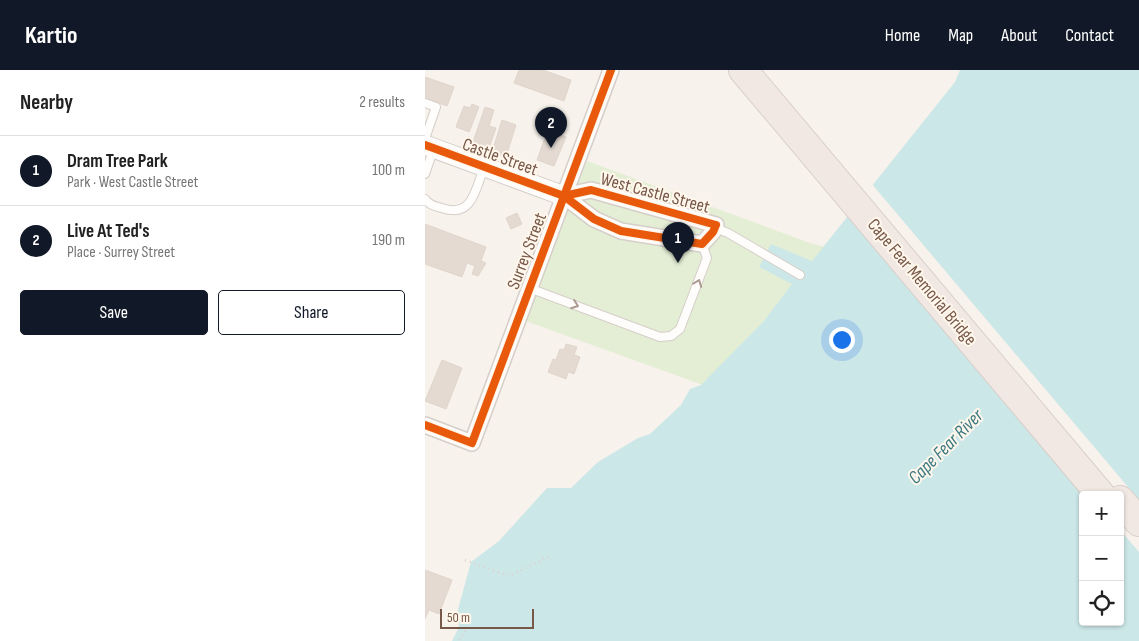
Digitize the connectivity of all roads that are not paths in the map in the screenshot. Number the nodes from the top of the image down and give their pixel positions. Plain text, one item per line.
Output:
1 (611, 70) edge
2 (743, 70) edge
3 (763, 70) edge
4 (425, 103) edge
5 (428, 144) edge
6 (484, 167) junction
7 (425, 174) edge
8 (564, 196) junction
9 (425, 199) edge
10 (715, 228) junction
11 (702, 244) junction
12 (800, 276) dead end
13 (529, 288) junction
14 (425, 425) edge
15 (1098, 491) edge
16 (1113, 491) edge
17 (1124, 505) edge
18 (1124, 522) edge
19 (1139, 522) edge
20 (1139, 540) edge

1 - 8 street, Surrey Street
2 - 15 highway, Cape Fear Memorial Bridge
3 - 16 highway, Cape Fear Memorial Bridge
4 - 5 lane
5 - 6 street, Castle Street
5 - 7 lane
6 - 8 street, Castle Street
6 - 9 lane
8 - 10 street, West Castle Street
8 - 11 street
8 - 13 street, Surrey Street
10 - 11 street, West Castle Street
10 - 12 lane
13 -> 11 lane
13 - 14 street, Surrey Street
17 - 19 highway
18 - 20 highway

